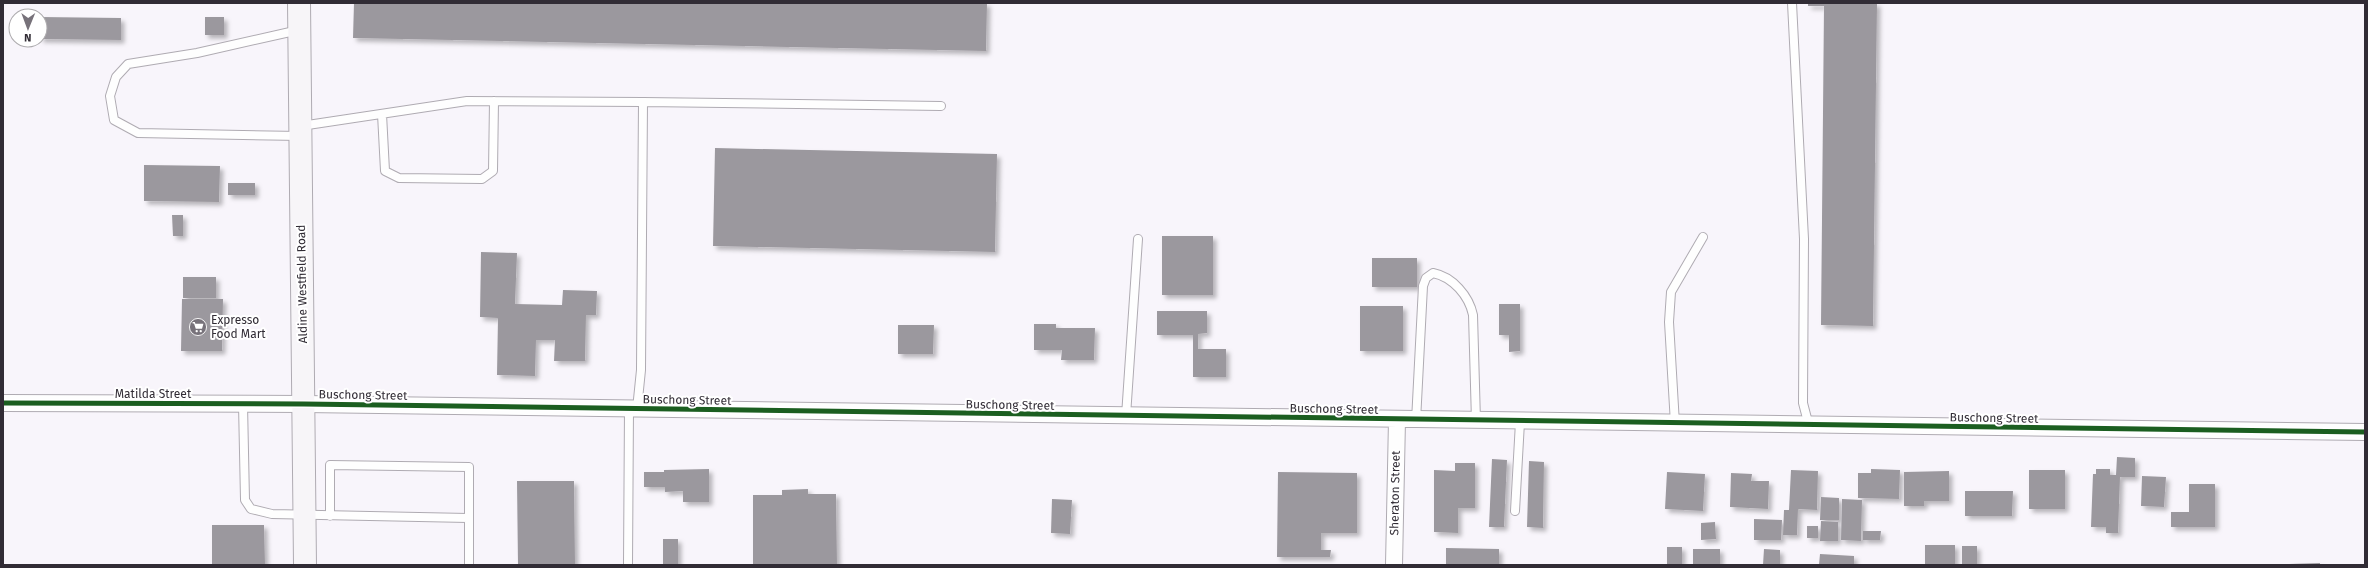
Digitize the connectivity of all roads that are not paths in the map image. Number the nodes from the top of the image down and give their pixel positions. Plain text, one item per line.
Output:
1 (299, 3) edge
2 (1792, 3) edge
3 (299, 30) junction
4 (494, 101) junction
5 (643, 102) junction
6 (941, 106) dead end
7 (382, 114) junction
8 (300, 131) junction
9 (1703, 237) dead end
10 (1138, 239) dead end
11 (3, 403) edge
12 (243, 404) junction
13 (304, 404) junction
14 (633, 409) junction
15 (1126, 416) junction
16 (1397, 420) junction
17 (1416, 421) junction
18 (1476, 422) junction
19 (1520, 422) junction
20 (1675, 424) junction
21 (1809, 426) junction
22 (2365, 432) edge
23 (1515, 511) dead end
24 (304, 515) junction
25 (330, 516) junction
26 (468, 518) junction
27 (305, 565) edge
28 (469, 565) edge
29 (628, 565) edge
30 (1394, 565) edge

1 - 3 main road, Aldine Westfield Road
2 - 21 lane
3 - 8 main road, Aldine Westfield Road
3 - 8 lane
4 - 5 lane
4 - 7 lane
4 - 7 lane
5 - 6 lane
5 - 14 lane
7 - 8 lane
8 - 13 main road, Aldine Westfield Road
9 - 20 lane
10 - 15 lane
11 - 12 street, Matilda Street
12 - 13 street, Matilda Street
12 - 24 lane
13 - 14 street, Buschong Street
13 - 24 main road, Aldine Westfield Road
14 - 15 street, Buschong Street
14 - 29 lane
15 - 16 street, Buschong Street
16 - 17 street, Buschong Street
16 - 30 street, Sheraton Street
17 - 18 street, Buschong Street
17 - 18 lane
18 - 19 street, Buschong Street
19 - 20 street, Buschong Street
19 - 23 lane
20 - 21 street, Buschong Street
21 - 22 street, Buschong Street
24 - 25 lane
24 - 27 main road, Aldine Westfield Road
25 - 26 lane
25 - 26 lane
26 - 28 lane

